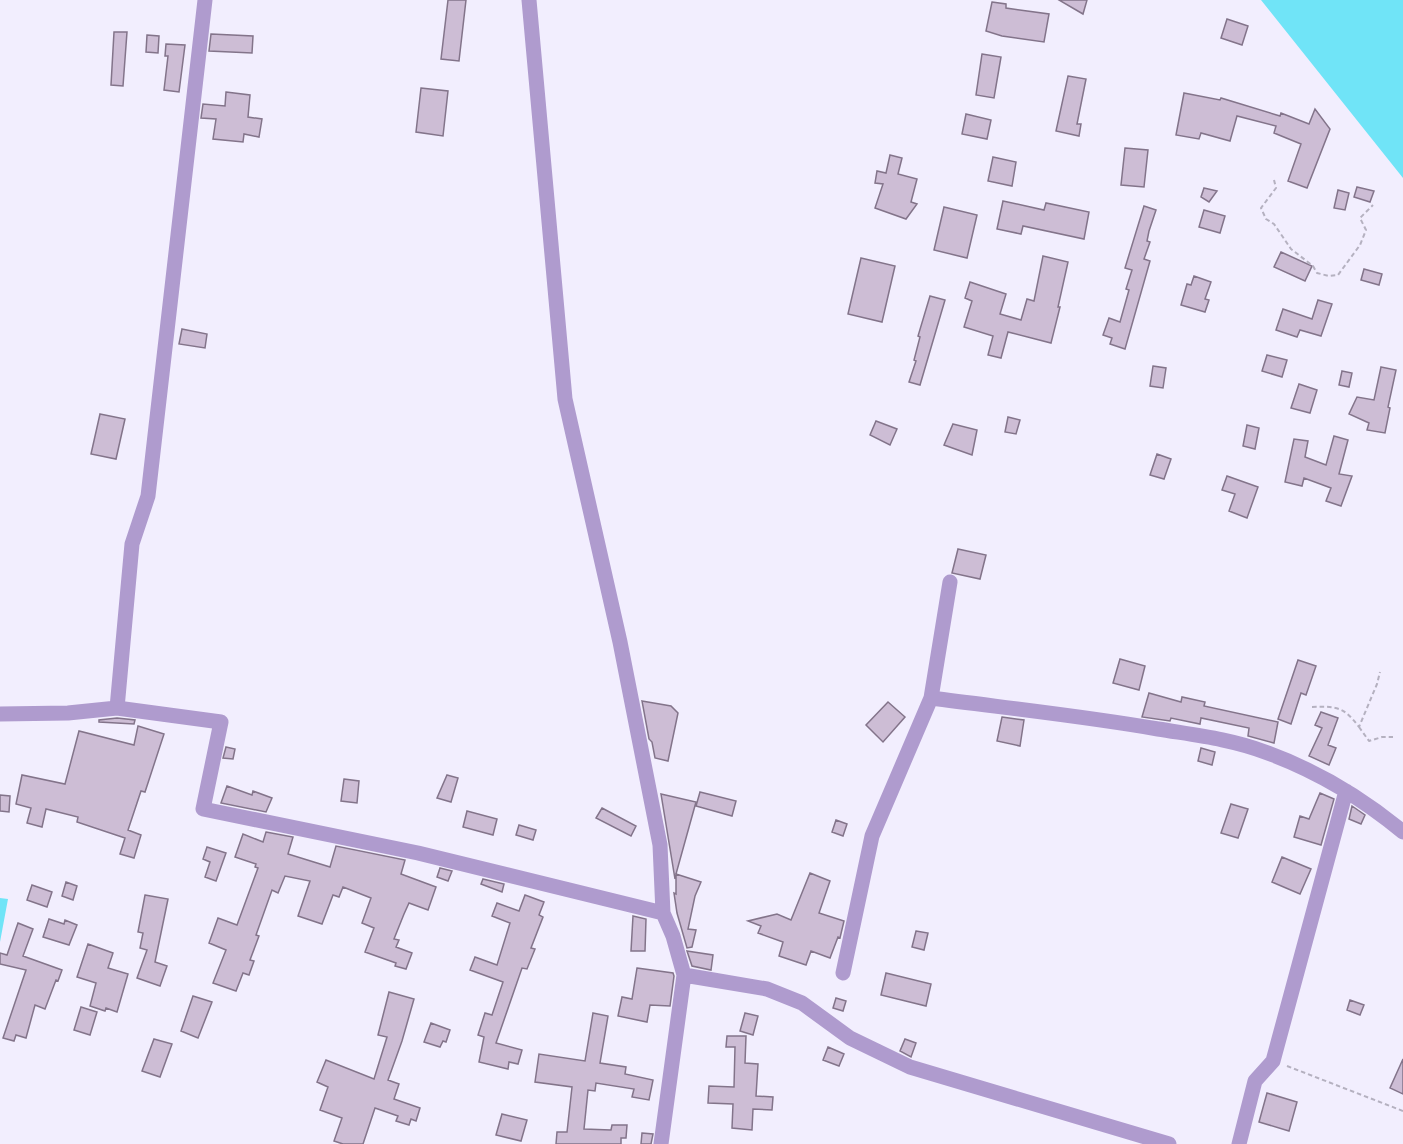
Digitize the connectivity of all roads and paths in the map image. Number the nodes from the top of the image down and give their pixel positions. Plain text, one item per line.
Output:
1 (205, 0) edge
2 (529, 0) edge
3 (1274, 180) dead end
4 (1373, 205) dead end
5 (950, 582) dead end
6 (1380, 672) dead end
7 (932, 698) junction
8 (1312, 707) dead end
9 (117, 708) junction
10 (0, 714) edge
11 (1359, 727) junction
12 (1393, 737) dead end
13 (1346, 791) junction
14 (1403, 832) edge
15 (663, 913) junction
16 (843, 972) dead end
17 (684, 975) junction
18 (1273, 1061) junction
19 (1403, 1111) edge
20 (661, 1144) edge
21 (1169, 1144) edge
22 (1239, 1144) edge

1 - 9 street
2 - 15 street
3 - 4 path
5 - 7 street
6 - 11 path
7 - 13 street
7 - 16 street
8 - 11 path
9 - 10 street
9 - 15 street
11 - 12 path
13 - 14 street
13 - 18 street
15 - 17 street
17 - 20 street
17 - 21 street
18 - 19 path
18 - 22 street

